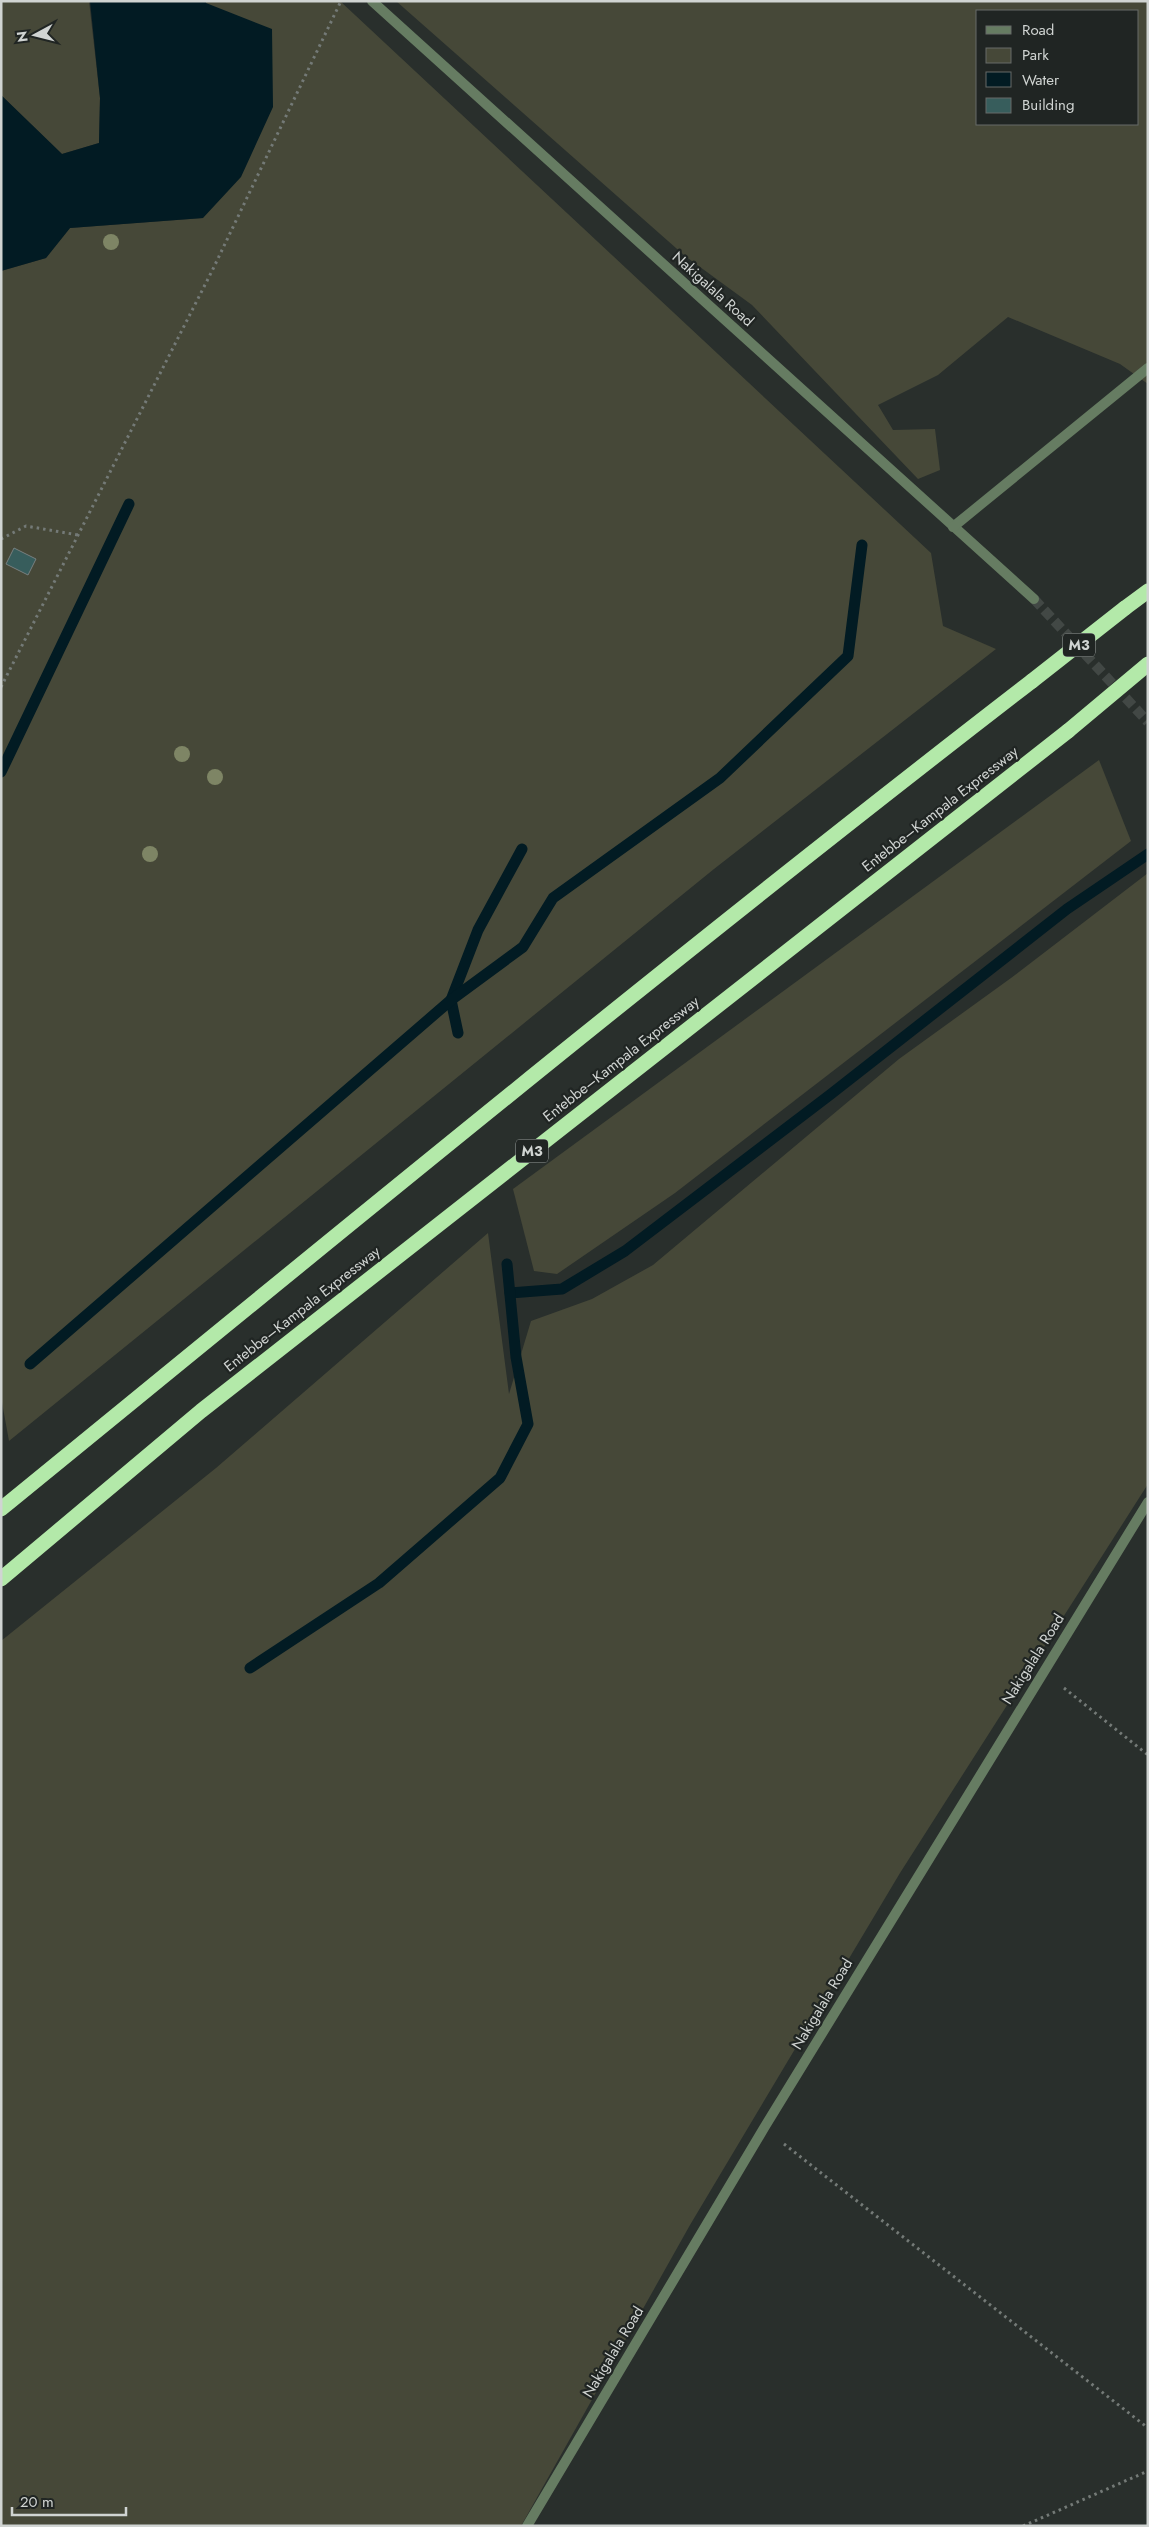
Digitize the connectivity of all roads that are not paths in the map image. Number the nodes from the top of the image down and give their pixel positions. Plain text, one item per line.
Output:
1 (372, 1) edge
2 (1148, 368) edge
3 (953, 527) junction
4 (1148, 591) edge
5 (1034, 599) tunnel mouth
6 (1148, 664) edge
7 (1148, 1502) edge
8 (1, 1509) edge
9 (1, 1579) edge
10 (527, 2526) edge

1 - 3 street, Nakigalala Road
2 - 3 street
3 - 5 street, Nakigalala Road
4 - 8 highway, M3, bridge
6 - 9 highway, Entebbe–Kampala Expressway / M3, bridge
7 - 10 street, Nakigalala Road

